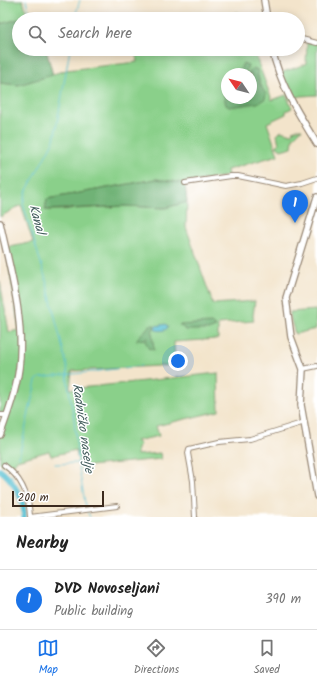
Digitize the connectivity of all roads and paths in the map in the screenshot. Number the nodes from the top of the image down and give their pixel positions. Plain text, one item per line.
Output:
1 (264, 0) edge
2 (266, 12) edge
3 (305, 40) edge
4 (317, 43) edge
5 (274, 56) edge
6 (317, 144) edge
7 (317, 178) edge
8 (185, 182) dead end
9 (317, 197) edge
10 (0, 223) edge
11 (317, 366) edge
12 (303, 369) junction
13 (0, 415) edge
14 (7, 415) junction
15 (305, 422) junction
16 (0, 435) edge
17 (4, 465) dead end
18 (317, 496) edge
19 (117, 506) dead end
20 (30, 517) edge
21 (195, 517) edge

1 - 2 main road
3 - 4 street
5 - 6 main road
7 - 8 street
9 - 12 main road
10 - 14 main road
11 - 12 street
12 - 15 main road
13 - 14 street
14 - 16 main road
15 - 18 main road
15 - 21 street
17 - 20 street
19 - 20 street

